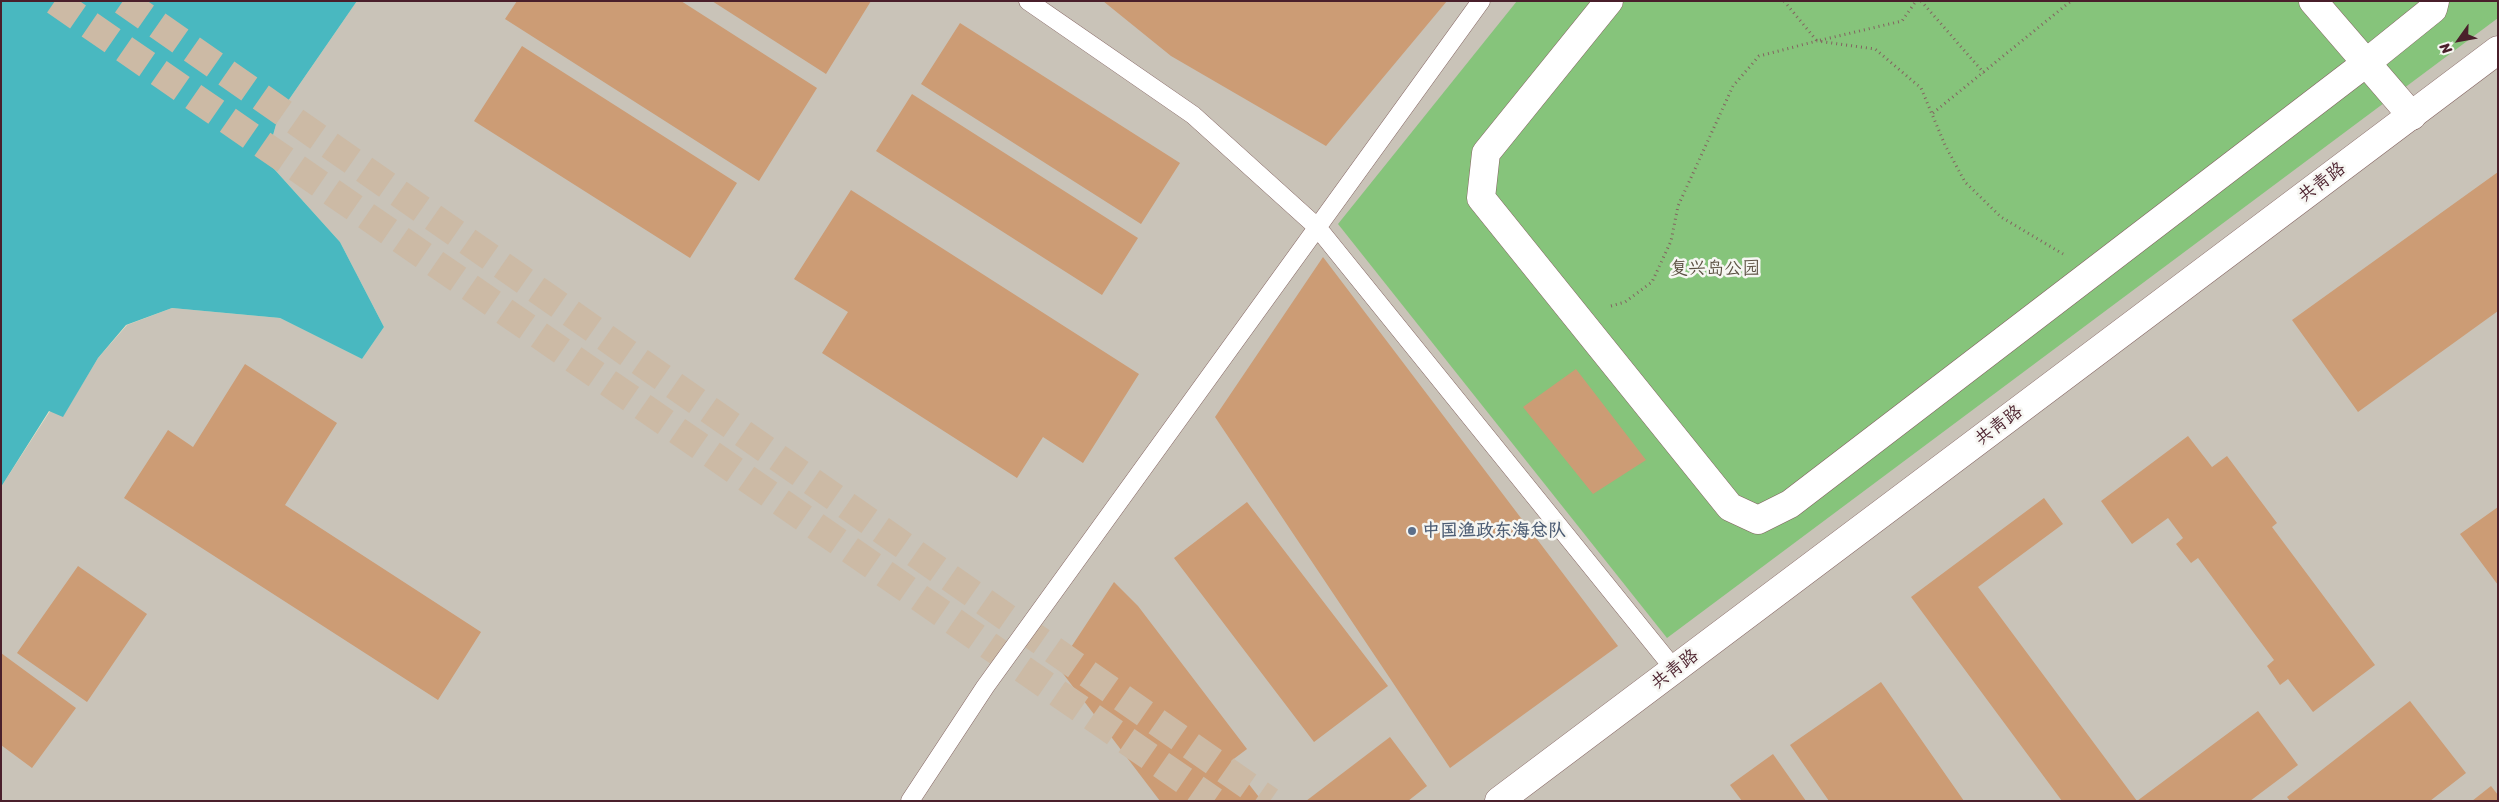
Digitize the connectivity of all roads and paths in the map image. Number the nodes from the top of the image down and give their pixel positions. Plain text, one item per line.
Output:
1 (1028, 1) edge
2 (1481, 1) edge
3 (1609, 1) edge
4 (1784, 1) edge
5 (1916, 1) edge
6 (1921, 1) edge
7 (2071, 1) edge
8 (2313, 1) edge
9 (2435, 1) edge
10 (1818, 41) junction
11 (2498, 50) edge
12 (2366, 63) junction
13 (1984, 73) junction
14 (1933, 113) junction
15 (2412, 116) junction
16 (1317, 227) junction
17 (2091, 273) junction
18 (1576, 316) junction
19 (1675, 670) junction
20 (910, 801) edge
21 (1499, 801) edge

1 - 16 lane
2 - 16 lane
3 - 18 street
4 - 10 path
5 - 10 path
6 - 13 path
7 - 13 path
8 - 12 street
9 - 12 street
10 - 14 path
10 - 18 path
11 - 15 street, 共青路
12 - 15 street
12 - 17 street
13 - 14 path
14 - 17 path
15 - 19 street, 共青路
16 - 19 lane
16 - 20 lane
17 - 18 street
19 - 21 street, 共青路

